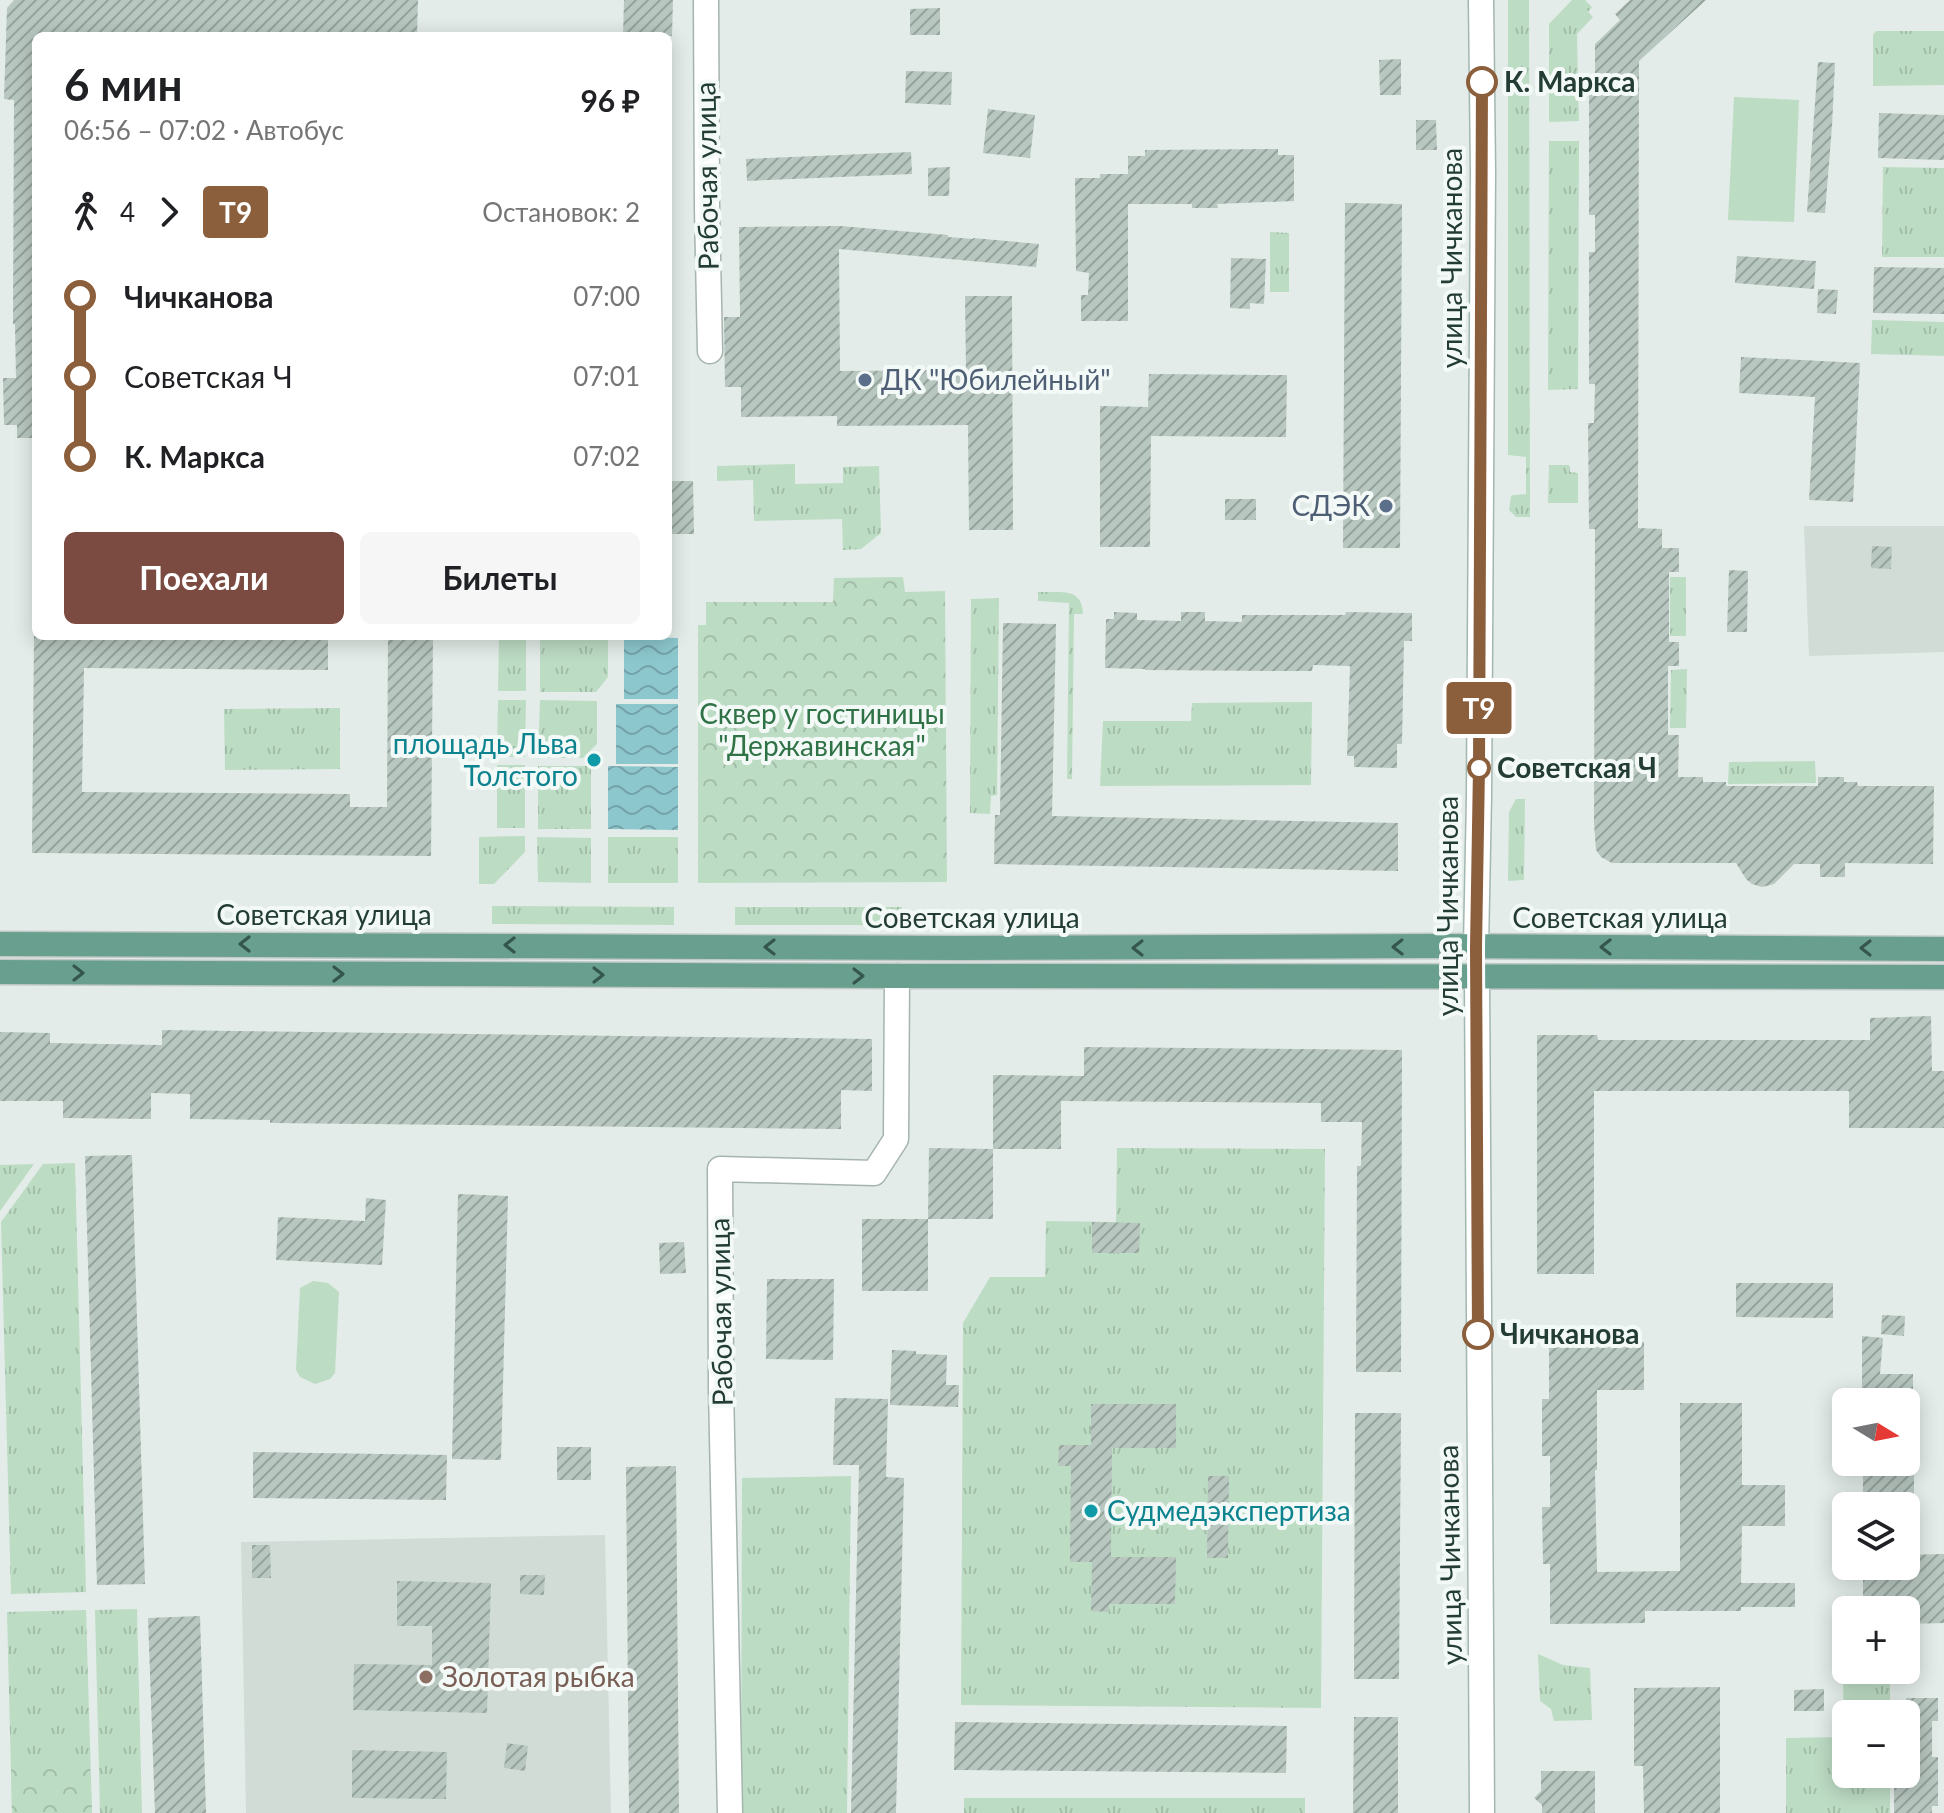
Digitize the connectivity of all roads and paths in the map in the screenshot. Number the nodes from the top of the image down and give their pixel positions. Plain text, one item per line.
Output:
1 (706, 0) edge
2 (1481, 0) edge
3 (710, 351) dead end
4 (0, 944) edge
5 (1476, 947) junction
6 (1944, 949) edge
7 (0, 972) edge
8 (897, 976) junction
9 (1477, 977) junction
10 (1944, 977) edge
11 (730, 1813) edge
12 (1482, 1813) edge

1 - 3 main road, Рабочая улица
2 - 5 main road, улица Чичканова
5 -> 4 main road, Советская улица
6 -> 5 main road, Советская улица
5 - 9 main road, улица Чичканова
7 -> 8 main road
8 - 9 main road
8 - 11 main road, Рабочая улица
9 - 10 main road
9 - 12 main road, улица Чичканова

